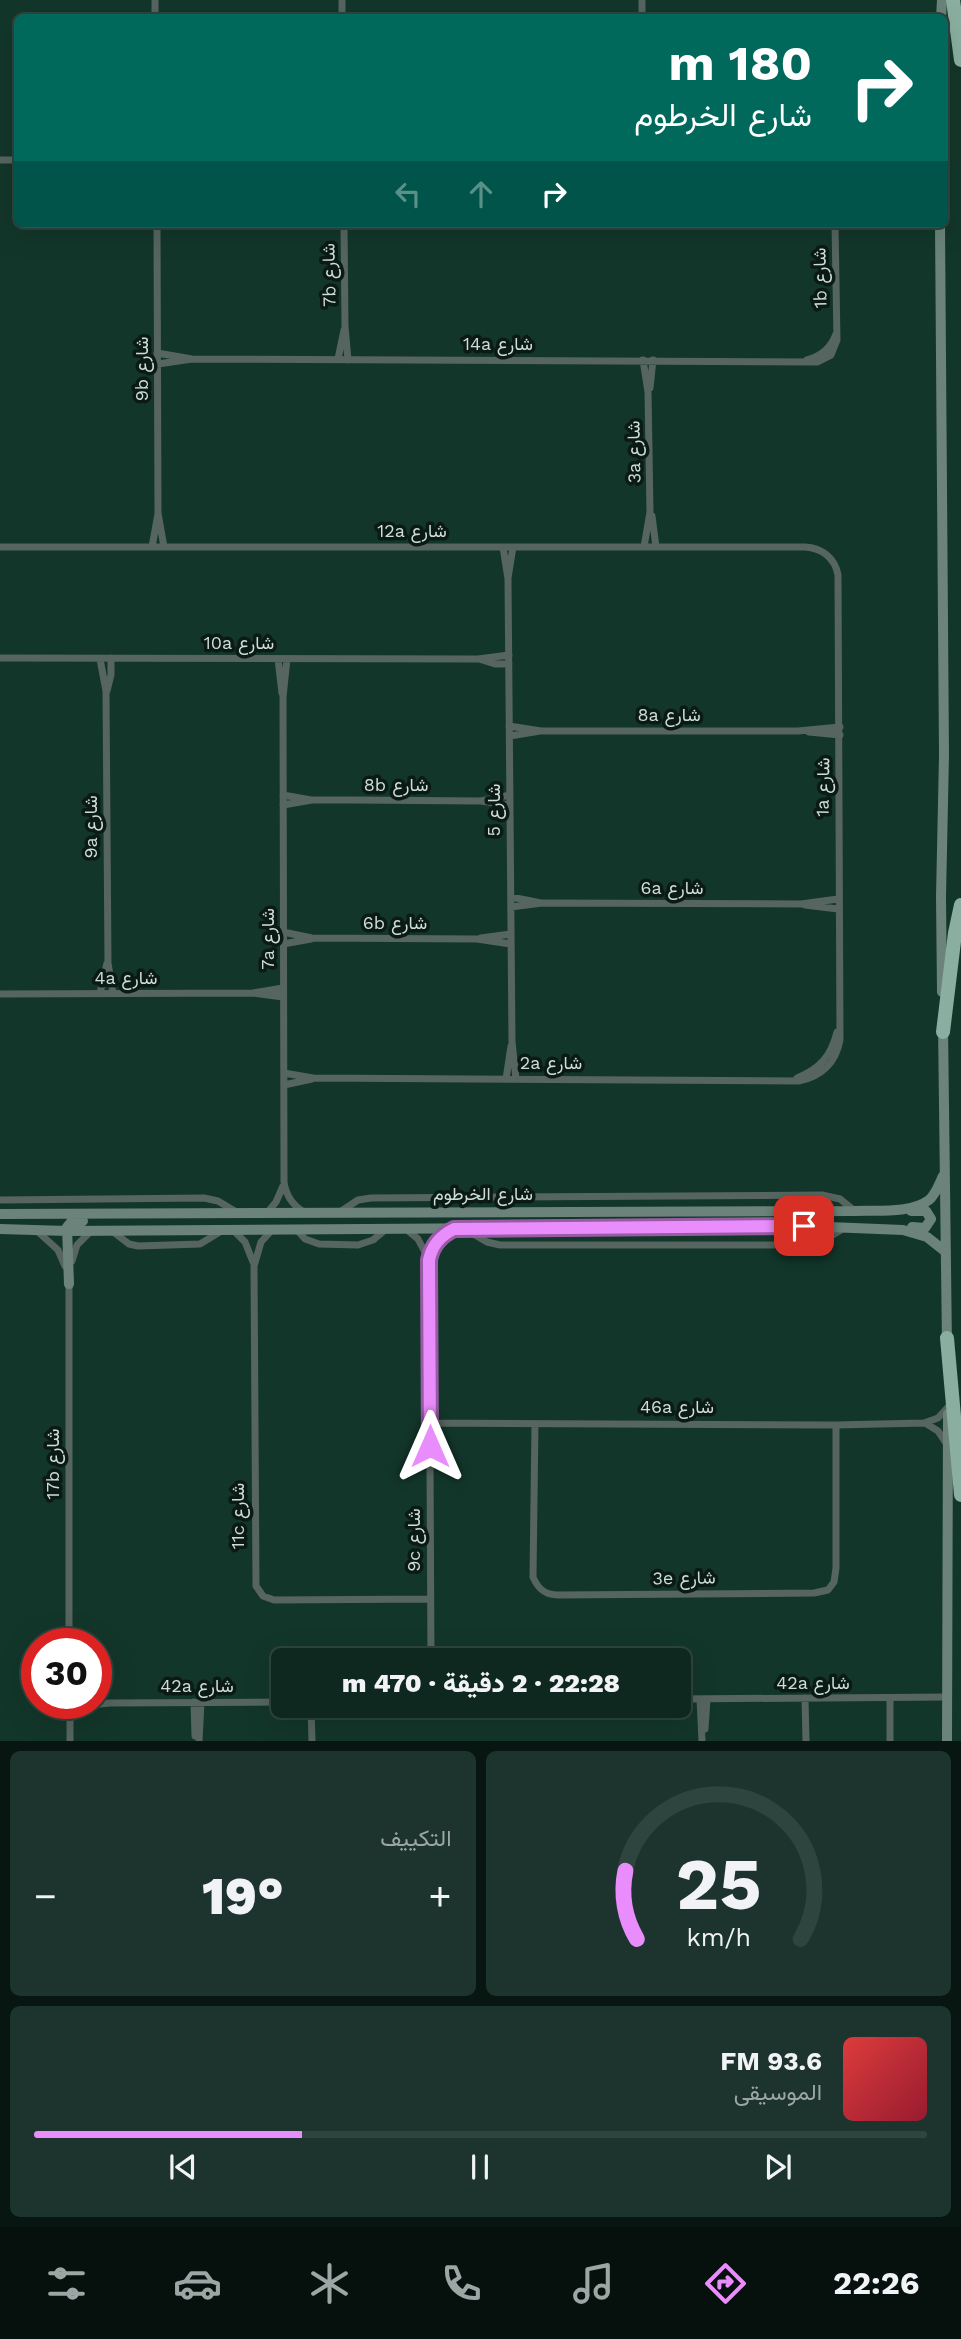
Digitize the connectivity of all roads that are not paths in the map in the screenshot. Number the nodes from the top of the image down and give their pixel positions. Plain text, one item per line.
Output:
1 (953, 0) edge
2 (961, 60) edge
3 (157, 228) edge
4 (344, 228) edge
5 (835, 228) edge
6 (940, 228) edge
7 (345, 326) junction
8 (829, 352) joint
9 (158, 353) junction
10 (192, 359) junction
11 (338, 359) junction
12 (348, 360) junction
13 (643, 360) junction
14 (653, 360) junction
15 (158, 364) junction
16 (648, 392) junction
17 (650, 512) junction
18 (158, 513) junction
19 (0, 547) edge
20 (152, 547) junction
21 (164, 547) junction
22 (503, 547) junction
23 (513, 547) junction
24 (644, 547) junction
25 (656, 547) junction
26 (823, 553) joint
27 (508, 579) junction
28 (509, 654) junction
29 (0, 658) edge
30 (100, 659) junction
31 (111, 659) junction
32 (282, 659) junction
33 (478, 659) junction
34 (509, 664) junction
35 (106, 691) junction
36 (509, 726) junction
37 (541, 730) junction
38 (840, 731) junction
39 (510, 736) junction
40 (283, 795) junction
41 (510, 795) junction
42 (312, 800) junction
43 (481, 801) junction
44 (283, 805) junction
45 (510, 805) junction
46 (511, 897) junction
47 (838, 899) junction
48 (542, 903) junction
49 (801, 904) junction
50 (961, 905) edge
51 (511, 907) junction
52 (838, 909) junction
53 (283, 932) junction
54 (511, 934) junction
55 (312, 938) junction
56 (477, 939) junction
57 (511, 943) junction
58 (283, 944) junction
59 (108, 963) junction
60 (100, 993) junction
61 (113, 993) junction
62 (284, 993) junction
63 (0, 994) edge
64 (943, 1032) junction
65 (512, 1042) junction
66 (828, 1062) joint
67 (284, 1073) junction
68 (313, 1078) junction
69 (506, 1079) junction
70 (516, 1079) junction
71 (284, 1085) junction
72 (946, 1170) junction
73 (284, 1182) junction
74 (0, 1200) edge
75 (890, 1209) junction
76 (589, 1211) junction
77 (855, 1211) junction
78 (239, 1213) junction
79 (267, 1213) junction
80 (305, 1213) junction
81 (339, 1213) junction
82 (0, 1214) edge
83 (169, 1214) junction
84 (845, 1227) junction
85 (550, 1228) junction
86 (888, 1228) junction
87 (0, 1229) edge
88 (14, 1229) junction
89 (34, 1229) junction
90 (406, 1229) junction
91 (459, 1229) junction
92 (228, 1230) junction
93 (272, 1230) junction
94 (67, 1231) junction
95 (91, 1231) junction
96 (0, 1238) edge
97 (946, 1252) junction
98 (429, 1260) junction
99 (254, 1266) junction
100 (69, 1284) junction
101 (947, 1338) junction
102 (948, 1406) junction
103 (430, 1423) junction
104 (924, 1423) junction
105 (535, 1424) junction
106 (836, 1424) junction
107 (948, 1452) junction
108 (961, 1495) edge
109 (430, 1599) junction
110 (69, 1628) edge
111 (430, 1648) edge
112 (806, 1698) junction
113 (890, 1698) junction
114 (947, 1698) junction
115 (691, 1699) edge
116 (703, 1699) junction
117 (197, 1702) junction
118 (271, 1702) edge
119 (112, 1703) edge
120 (311, 1718) edge
121 (69, 1719) edge
122 (70, 1741) edge
123 (197, 1741) edge
124 (312, 1741) edge
125 (703, 1741) edge
126 (806, 1741) edge
127 (890, 1741) edge
128 (947, 1741) edge

1 - 2 highway
3 - 9 street, 9b شارع
4 - 7 street, 7b شارع
5 - 8 street, 1b شارع
6 - 64 main road
7 - 11 street, 7b شارع
7 - 12 street, 7b شارع
8 - 14 street, 14a شارع
9 - 10 street, 14a شارع
9 - 15 street, 9b شارع
10 - 11 street, 14a شارع
10 - 15 street, 14a شارع
11 - 12 street, 14a شارع
12 - 13 street, 14a شارع
13 - 14 street, 14a شارع
13 - 16 street, 3a شارع
14 - 16 street, 3a شارع
15 - 18 street, 9b شارع
16 - 17 street, 3a شارع
17 - 24 street, 3a شارع
17 - 25 street, 3a شارع
18 - 20 street, 9b شارع
18 - 21 street, 9b شارع
19 - 20 street, 12a شارع
20 - 21 street, 12a شارع
21 - 22 street, 12a شارع
22 - 23 street, 12a شارع
22 - 27 street, شارع 5
23 - 24 street, 12a شارع
23 - 27 street, شارع 5
24 - 25 street, 12a شارع
25 - 26 street, 12a شارع
26 - 38 street, 1a شارع
27 - 28 street, شارع 5
28 - 33 street, 10a شارع
28 - 34 street, شارع 5
29 - 30 street, 10a شارع
30 - 31 street, 10a شارع
30 - 35 street, 9a شارع
31 - 32 street, 10a شارع
31 - 35 street, 9a شارع
32 - 33 street, 10a شارع
32 - 40 street, 7a شارع
33 - 34 street, 10a شارع
34 - 36 street, شارع 5
35 - 59 street, 9a شارع
36 - 37 street, 8a شارع
36 - 39 street, شارع 5
37 - 38 street, 8a شارع
37 - 39 street, 8a شارع
38 - 47 street, 1a شارع
39 - 41 street, شارع 5
40 - 42 street, 8b شارع
40 - 44 street, 7a شارع
41 - 43 street, 8b شارع
41 - 45 street, شارع 5
42 - 43 street, 8b شارع
42 - 44 street, 8b شارع
43 - 45 street, 8b شارع
44 - 53 street, 7a شارع
45 - 46 street, شارع 5
46 - 48 street, 6a شارع
46 - 51 street, شارع 5
47 - 49 street, 6a شارع
47 - 52 street, 1a شارع
48 - 49 street, 6a شارع
48 - 51 street, 6a شارع
49 - 52 street, 6a شارع
50 - 64 highway
51 - 54 street, شارع 5
52 - 66 street, 1a شارع
53 - 55 street, 6b شارع
53 - 58 street, 7a شارع
54 - 56 street, 6b شارع
54 - 57 street, شارع 5
55 - 56 street, 6b شارع
55 - 58 street, 6b شارع
56 - 57 street, 6b شارع
57 - 65 street, شارع 5
58 - 62 street, 7a شارع
59 - 60 street, 9a شارع
59 - 61 street, 9a شارع
60 - 61 street, 4a شارع
60 - 63 street, 4a شارع
61 - 62 street, 4a شارع
62 - 67 street, 7a شارع
64 - 72 main road
65 - 69 street, شارع 5
65 - 70 street, شارع 5
66 - 70 street, 2a شارع
67 - 68 street, 2a شارع
67 - 71 street, 7a شارع
68 - 69 street, 2a شارع
68 - 71 street, 2a شارع
69 - 70 street, 2a شارع
71 - 73 street, 7a شارع
72 - 75 main road, شارع الخرطوم
72 - 97 main road
73 - 79 street, 7a شارع
73 - 80 street
74 - 78 street
75 - 77 main road, شارع الخرطوم
75 - 86 main road
76 - 77 main road, شارع الخرطوم
76 - 81 main road, شارع الخرطوم
76 - 85 main road
77 - 81 street
78 - 79 main road, شارع الخرطوم
78 - 83 main road, شارع الخرطوم
79 - 80 main road, شارع الخرطوم
80 - 81 main road, شارع الخرطوم
82 - 83 main road, شارع الخرطوم
83 - 94 main road
84 - 85 main road, شارع الخرطوم
84 - 86 main road, شارع الخرطوم
84 - 91 street
85 - 91 main road, شارع الخرطوم
86 - 97 main road, شارع الخرطوم
87 - 88 main road, شارع الخرطوم
88 - 89 main road, شارع الخرطوم
88 - 96 street
89 - 94 main road, شارع الخرطوم
89 - 100 street, 17b شارع
90 - 91 main road, شارع الخرطوم
90 - 93 main road, شارع الخرطوم
90 - 98 street
91 - 98 street
92 - 93 main road, شارع الخرطوم
92 - 95 main road, شارع الخرطوم
92 - 99 street, 11c شارع
93 - 99 street, 11c شارع
94 - 95 main road, شارع الخرطوم
94 - 100 main road
95 - 100 street, 17b شارع
97 - 101 main road
98 - 103 street, 9c شارع
99 - 109 street, 11c شارع
100 - 110 street, 17b شارع
101 - 102 main road
101 - 108 highway
102 - 104 street
102 - 107 main road
103 - 105 street, 46a شارع
103 - 109 street, 9c شارع
104 - 106 street, 46a شارع
104 - 107 street
105 - 106 street, 46a شارع
105 - 106 street, 3e شارع
107 - 114 main road
109 - 111 street, 9c شارع
112 - 113 street, 42a شارع
112 - 116 street, 42a شارع
112 - 126 street
113 - 114 street, 42a شارع
113 - 127 street
114 - 128 main road
115 - 116 street, 42a شارع
116 - 125 street
117 - 118 street, 42a شارع
117 - 119 street, 42a شارع
117 - 123 street
120 - 124 street
121 - 122 street

